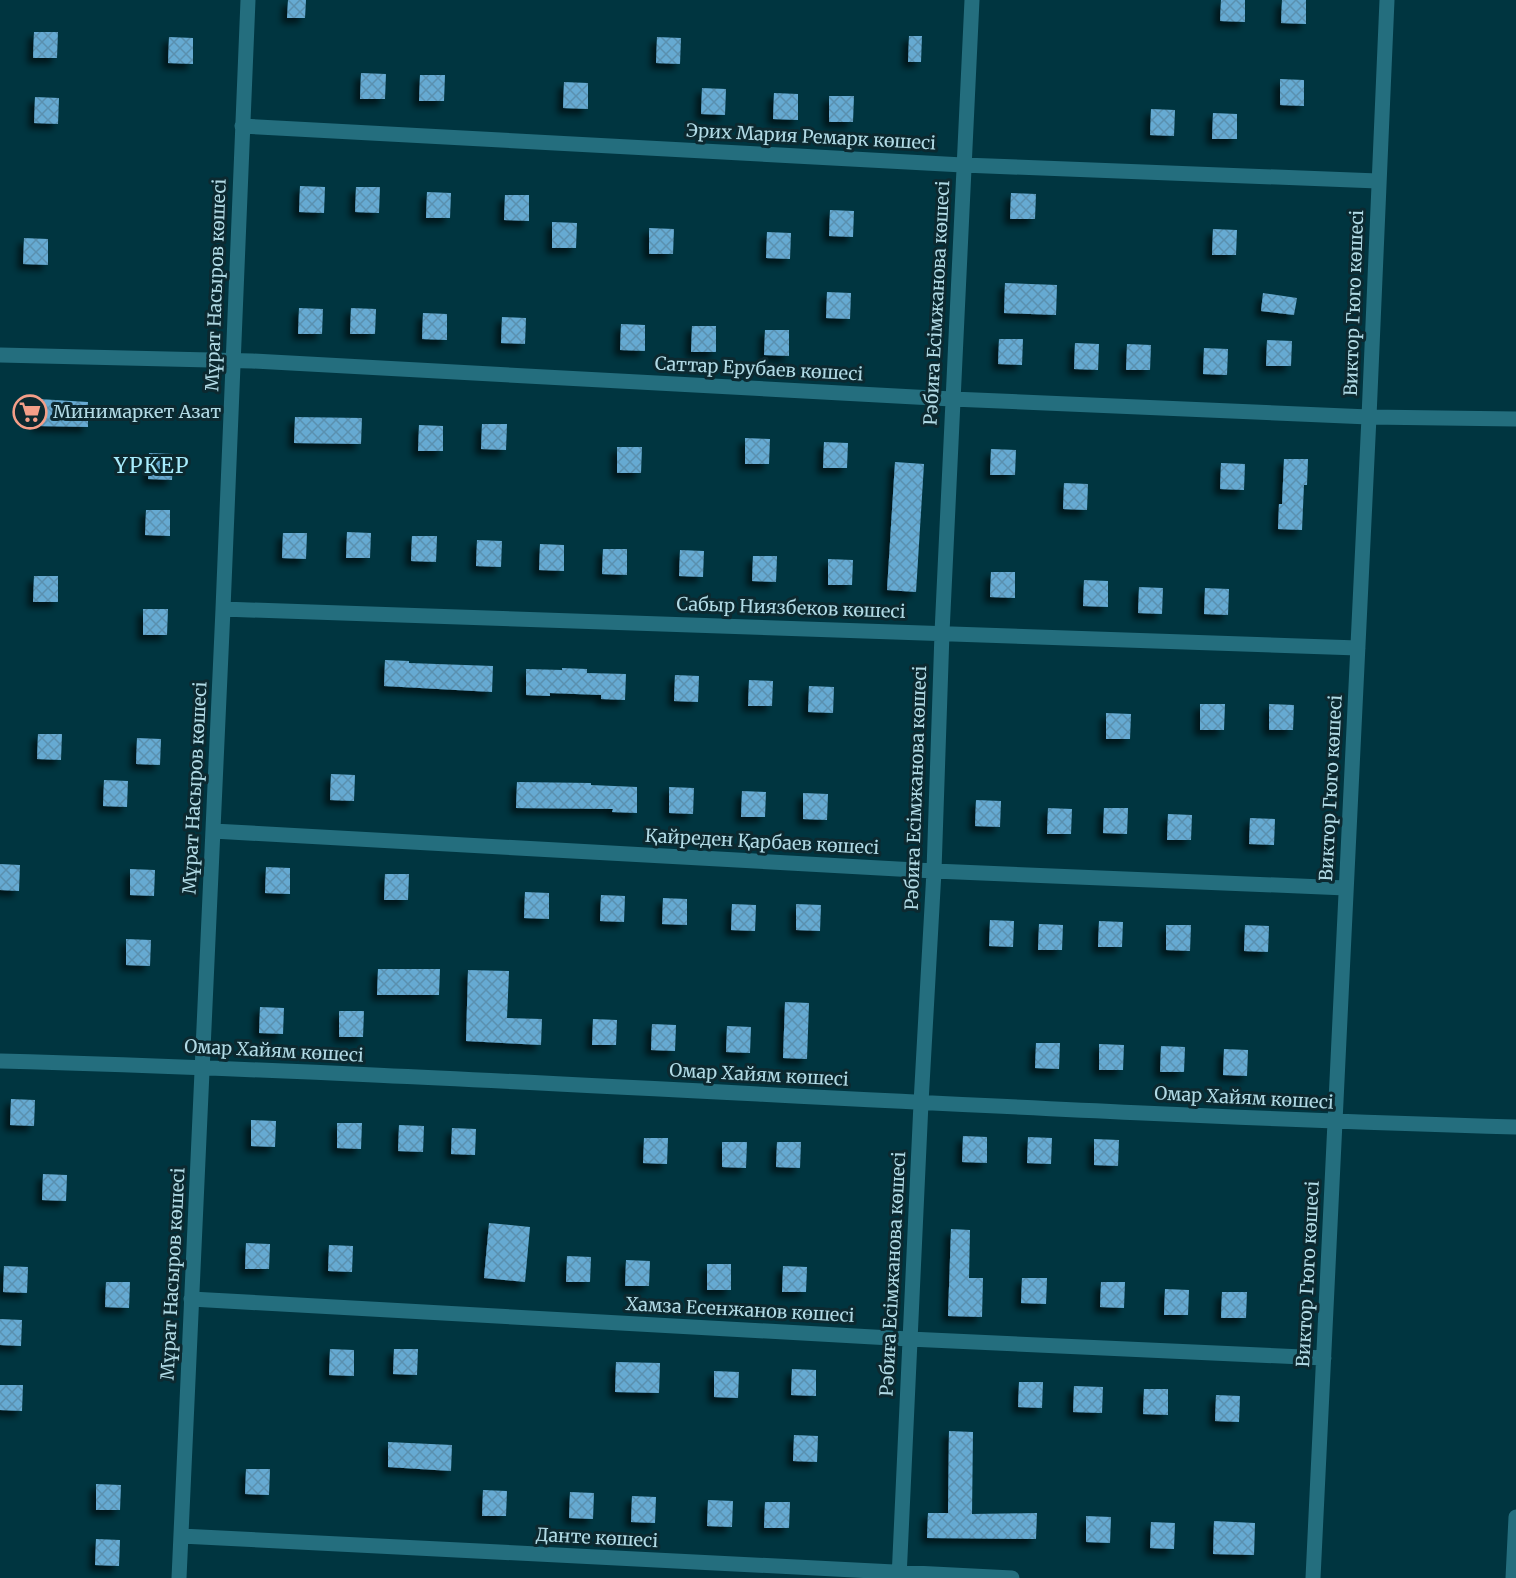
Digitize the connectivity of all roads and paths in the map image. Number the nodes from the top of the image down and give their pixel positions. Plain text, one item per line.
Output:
1 (248, 0) edge
2 (972, 0) edge
3 (1387, 0) edge
4 (242, 126) junction
5 (963, 165) junction
6 (1378, 181) junction
7 (0, 355) edge
8 (233, 361) junction
9 (952, 399) junction
10 (1369, 417) junction
11 (1516, 419) edge
12 (223, 609) junction
13 (942, 633) junction
14 (1358, 648) junction
15 (213, 831) junction
16 (934, 871) junction
17 (1346, 888) junction
18 (0, 1060) edge
19 (201, 1066) junction
20 (921, 1103) junction
21 (1335, 1122) junction
22 (1516, 1127) edge
23 (191, 1299) junction
24 (909, 1339) junction
25 (1324, 1358) junction
26 (1516, 1517) edge
27 (180, 1536) junction
28 (899, 1576) edge
29 (179, 1578) edge
30 (1012, 1578) edge
31 (1313, 1578) edge
32 (1513, 1578) edge

1 - 4 street, Мұрат Насыров көшесі
2 - 5 street, Рәбиға Есімжанова көшесі
3 - 6 street, Виктор Гюго көшесі
4 - 5 street, Эрих Мария Ремарк көшесі
4 - 8 street, Мұрат Насыров көшесі
5 - 6 street, Эрих Мария Ремарк көшесі
5 - 9 street, Рәбиға Есімжанова көшесі
6 - 10 street, Виктор Гюго көшесі
7 - 8 street, Саттар Ерубаев көшесі
8 - 9 street, Саттар Ерубаев көшесі
8 - 12 street, Мұрат Насыров көшесі
9 - 10 street, Саттар Ерубаев көшесі
9 - 13 street, Рәбиға Есімжанова көшесі
10 - 11 street, Саттар Ерубаев көшесі
10 - 14 street, Виктор Гюго көшесі
12 - 13 street, Сабыр Ниязбеков көшесі
12 - 15 street, Мұрат Насыров көшесі
13 - 14 street, Сабыр Ниязбеков көшесі
13 - 16 street, Рәбиға Есімжанова көшесі
14 - 17 street, Виктор Гюго көшесі
15 - 16 street, Қайреден Қарбаев көшесі
15 - 19 street, Мұрат Насыров көшесі
16 - 17 street, Қайреден Қарбаев көшесі
16 - 20 street, Рәбиға Есімжанова көшесі
17 - 21 street, Виктор Гюго көшесі
18 - 19 street, Омар Хайям көшесі
19 - 20 street, Омар Хайям көшесі
19 - 23 street, Мұрат Насыров көшесі
20 - 21 street, Омар Хайям көшесі
20 - 24 street, Рәбиға Есімжанова көшесі
21 - 22 street, Омар Хайям көшесі
21 - 25 street, Виктор Гюго көшесі
23 - 24 street, Хамза Есенжанов көшесі
23 - 27 street, Мұрат Насыров көшесі
24 - 25 street, Хамза Есенжанов көшесі
24 - 28 street, Рәбиға Есімжанова көшесі
25 - 31 street, Виктор Гюго көшесі
26 - 32 street
27 - 28 street, Данте көшесі
27 - 29 street, Мұрат Насыров көшесі
28 - 30 street, Данте көшесі

